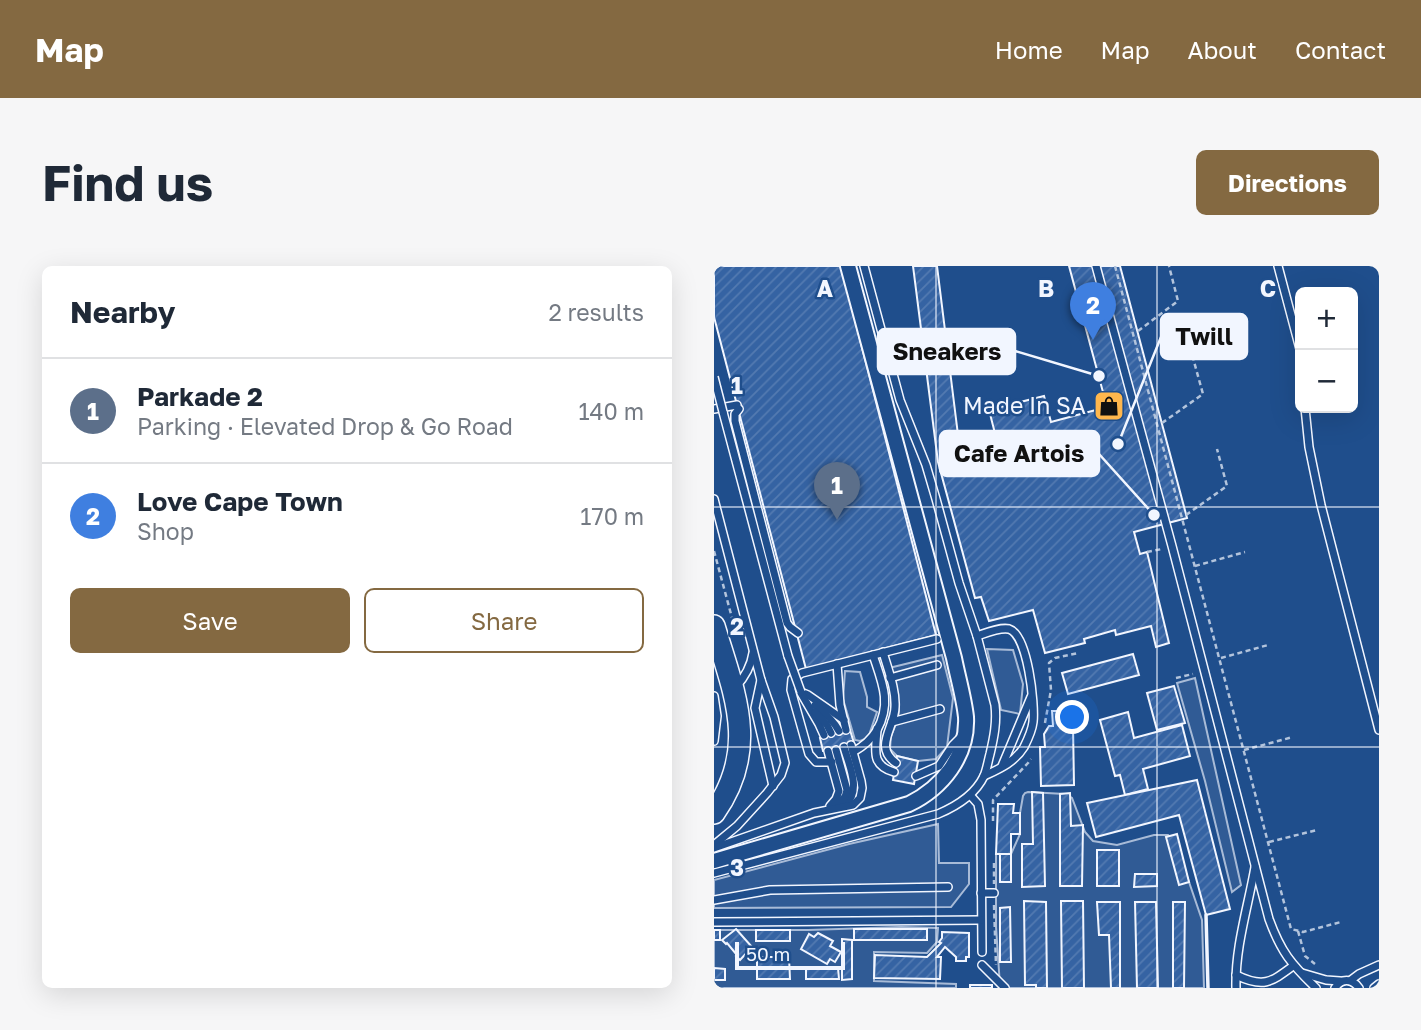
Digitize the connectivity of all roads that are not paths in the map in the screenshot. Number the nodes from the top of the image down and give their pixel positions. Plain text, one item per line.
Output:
1 (848, 266) edge
2 (864, 266) edge
3 (1096, 266) edge
4 (1278, 266) edge
5 (1295, 330) edge
6 (714, 377) edge
7 (714, 409) edge
8 (1306, 413) edge
9 (714, 499) edge
10 (714, 626) edge
11 (797, 633) dead end
12 (977, 636) junction
13 (937, 639) dead end
14 (754, 649) junction
15 (883, 653) junction
16 (873, 655) junction
17 (837, 664) junction
18 (937, 665) dead end
19 (890, 678) junction
20 (761, 680) junction
21 (724, 693) edge
22 (1032, 695) junction
23 (804, 698) junction
24 (940, 709) dead end
25 (844, 720) junction
26 (892, 722) junction
27 (877, 728) junction
28 (1379, 730) edge
29 (835, 732) junction
30 (965, 734) junction
31 (714, 741) edge
32 (842, 749) junction
33 (832, 762) junction
34 (896, 763) dead end
35 (1002, 767) junction
36 (894, 772) dead end
37 (916, 772) dead end
38 (984, 776) junction
39 (773, 786) junction
40 (970, 795) junction
41 (829, 809) junction
42 (714, 813) edge
43 (714, 847) edge
44 (714, 862) edge
45 (1256, 863) junction
46 (714, 873) edge
47 (948, 887) dead end
48 (981, 893) junction
49 (994, 893) dead end
50 (714, 899) edge
51 (981, 920) junction
52 (714, 922) edge
53 (982, 952) dead end
54 (982, 965) dead end
55 (1379, 965) edge
56 (1296, 969) junction
57 (1236, 975) junction
58 (1351, 981) junction
59 (1379, 984) edge
60 (1337, 985) edge
61 (1005, 988) edge
62 (1237, 988) edge
63 (1316, 988) edge
64 (1359, 988) edge
65 (1374, 988) edge

1 - 30 street
2 - 12 lane
3 - 45 lane
4 - 5 lane
6 - 23 lane, bridge
7 - 11 lane
8 - 28 lane
9 - 14 lane
10 - 21 main road
12 - 22 lane
12 - 38 lane
13 - 15 lane
14 - 20 lane
14 - 21 lane
15 - 16 lane
15 - 19 lane
16 - 17 lane
16 - 27 lane
17 - 25 lane
17 - 33 lane
18 - 19 lane
19 - 26 lane
20 - 39 lane
20 - 39 lane
21 - 31 lane
21 - 42 main road
22 - 35 lane
22 - 35 lane
23 - 25 lane
23 - 29 lane
23 - 29 lane
24 - 26 lane
25 - 29 lane
26 - 34 lane
27 - 32 lane
27 - 36 lane
30 - 37 lane
30 - 44 street
32 - 33 lane
32 - 41 lane
32 - 41 lane
33 - 41 lane
35 - 38 lane
38 - 40 lane
39 - 43 lane
40 - 46 lane
40 - 48 lane
41 - 43 lane
45 - 56 lane
45 - 57 lane
47 - 50 lane
48 - 49 lane
48 - 51 lane
51 - 52 lane
51 - 53 lane
54 - 61 lane
55 - 58 lane
56 - 57 lane
56 - 60 lane
56 - 63 lane
57 - 62 lane
58 - 60 lane
58 - 64 lane
59 - 65 lane

